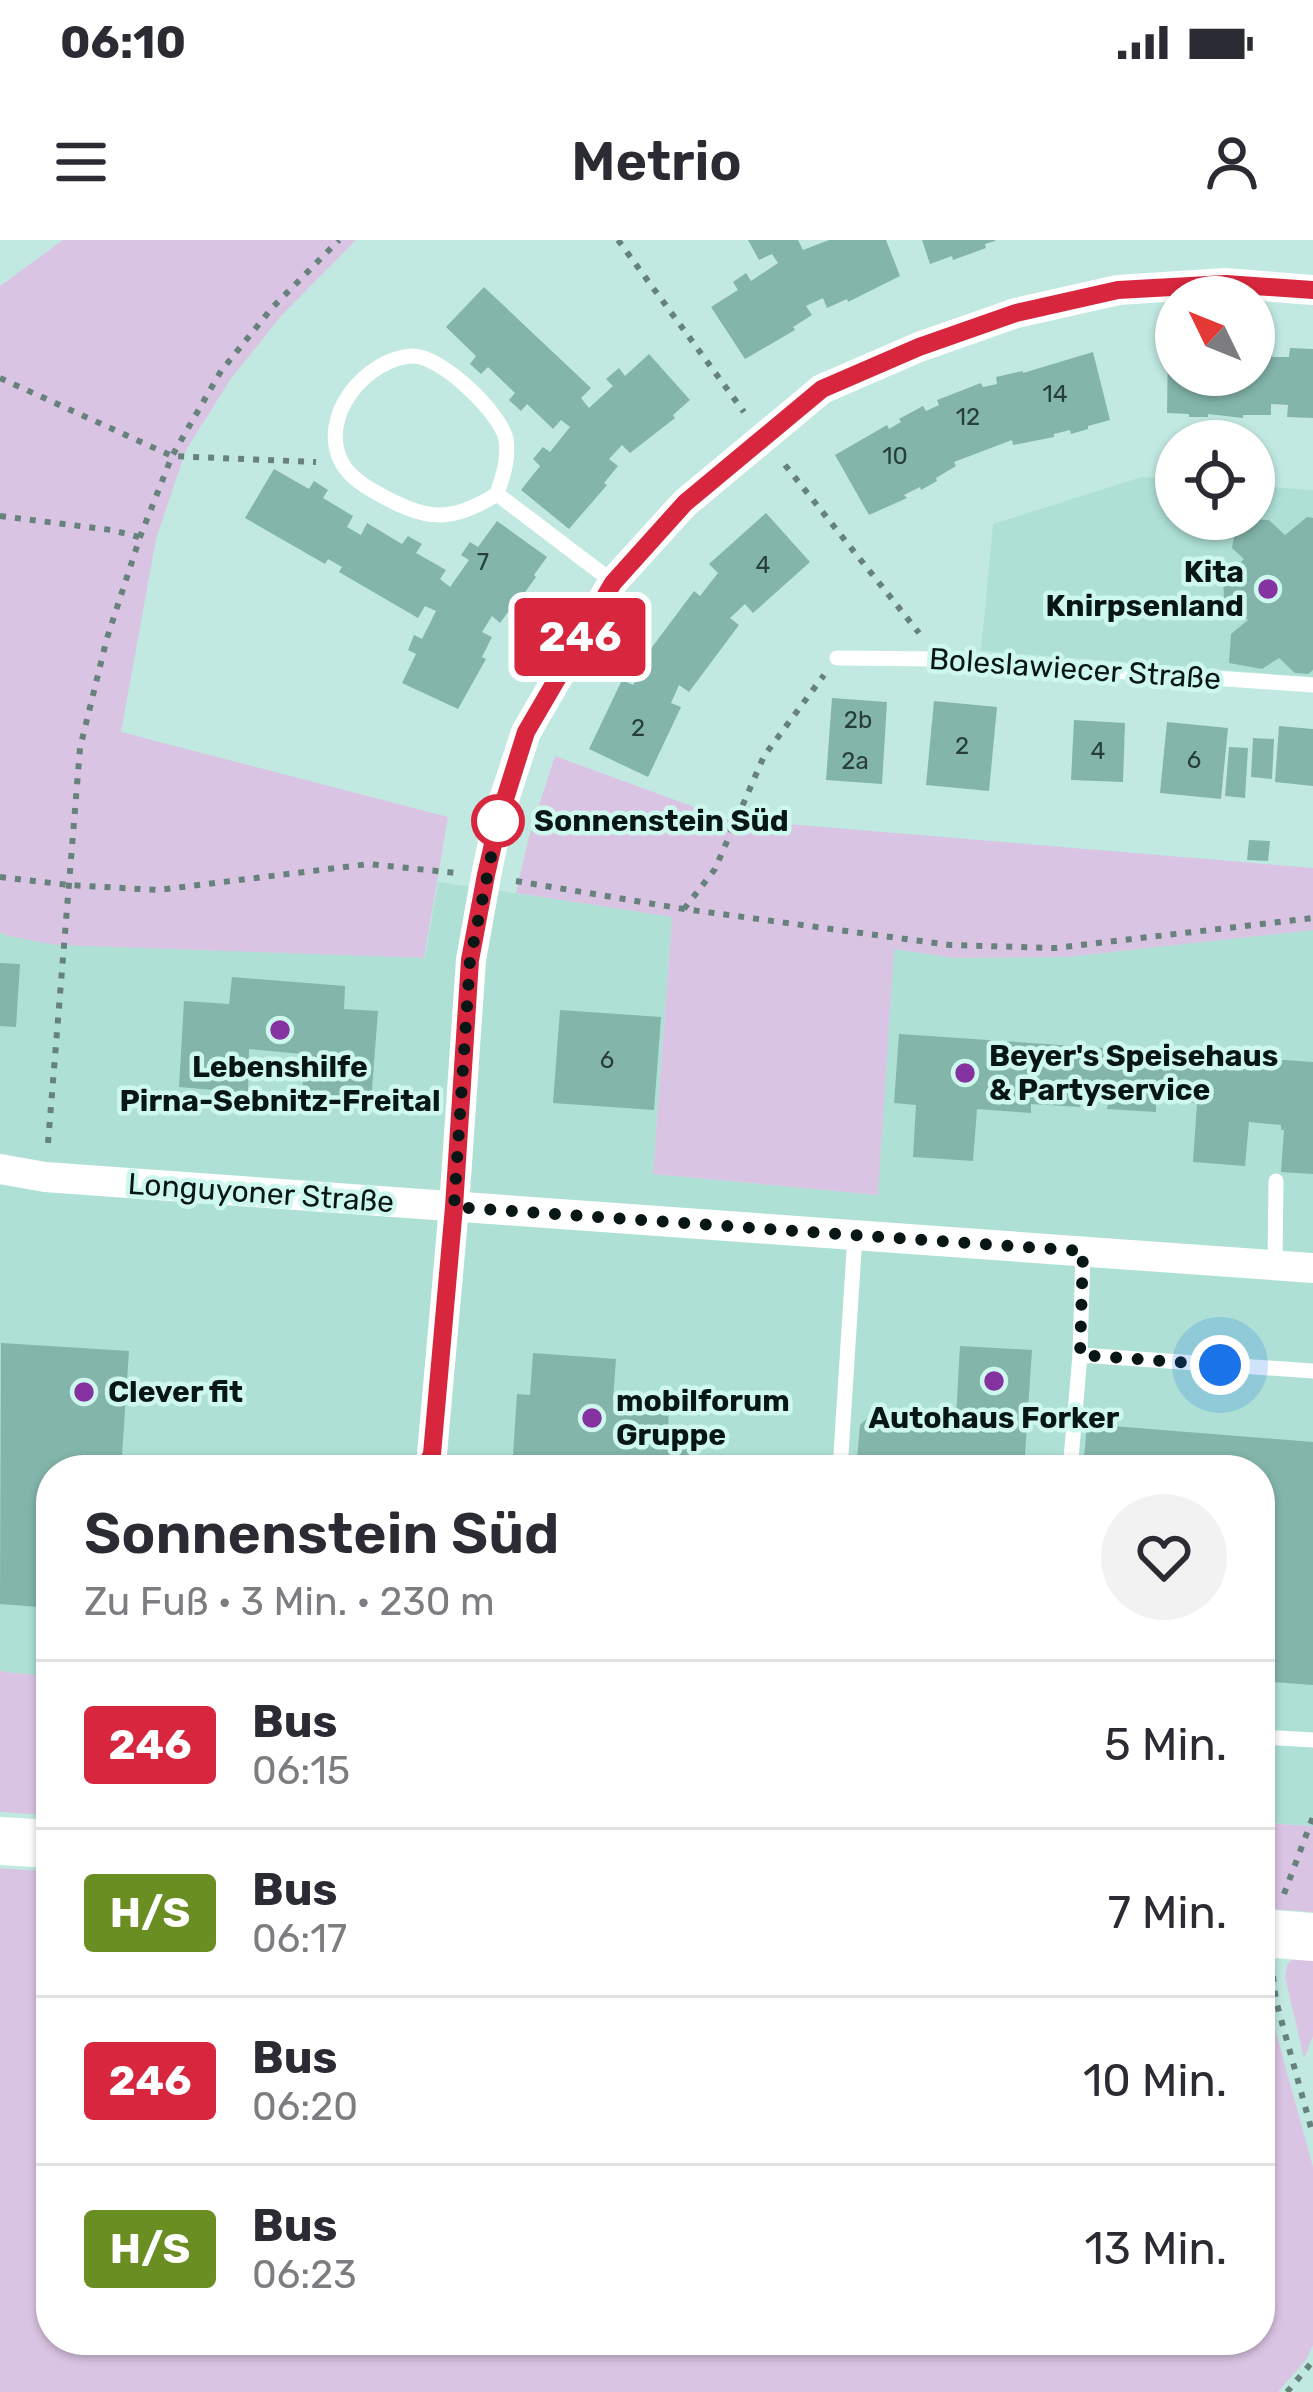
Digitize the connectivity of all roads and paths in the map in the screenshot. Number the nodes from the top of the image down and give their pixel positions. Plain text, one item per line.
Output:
1 (339, 240) edge
2 (618, 240) edge
3 (1313, 290) edge
4 (0, 378) edge
5 (763, 438) junction
6 (172, 456) junction
7 (342, 463) junction
8 (497, 494) junction
9 (0, 516) edge
10 (140, 537) junction
11 (613, 583) junction
12 (837, 658) joint
13 (940, 659) junction
14 (1313, 685) edge
15 (486, 875) junction
16 (0, 877) edge
17 (69, 885) junction
18 (684, 909) junction
19 (1313, 918) edge
20 (0, 1169) edge
21 (45, 1177) junction
22 (1276, 1181) dead end
23 (454, 1207) junction
24 (855, 1235) junction
25 (1083, 1251) junction
26 (1275, 1264) junction
27 (1313, 1268) edge
28 (1080, 1355) junction
29 (1313, 1371) edge
30 (431, 1455) edge
31 (841, 1455) edge
32 (1071, 1455) edge
33 (1275, 1737) edge
34 (1313, 1740) edge
35 (1313, 1817) edge
36 (0, 1840) edge
37 (36, 1843) edge
38 (1281, 1934) edge
39 (1313, 2135) edge
40 (1313, 2361) edge
41 (1287, 2392) edge

1 - 6 path
2 - 5 path
3 - 5 street
4 - 6 path
5 - 11 street
5 - 13 path
6 - 7 path
6 - 10 path
7 - 8 lane
7 - 8 lane
8 - 11 lane
9 - 10 path
10 - 17 path
11 - 15 street
12 - 13 lane, Boleslawiecer Straße
12 - 18 path
13 - 14 lane, Boleslawiecer Straße
15 - 17 path
15 - 18 path
15 - 23 street
16 - 17 path
17 - 21 path
18 - 19 path
20 - 21 street, Longuyoner Straße
21 - 23 street, Longuyoner Straße
22 - 26 lane
23 - 24 street, Longuyoner Straße
23 - 30 street
24 - 25 street, Longuyoner Straße
24 - 31 lane
25 - 26 street, Longuyoner Straße
25 - 28 lane
26 - 27 street, Longuyoner Straße
28 - 29 lane
28 - 32 lane
33 - 34 lane
35 - 38 path
36 - 37 main road
38 - 39 path
40 - 41 path

